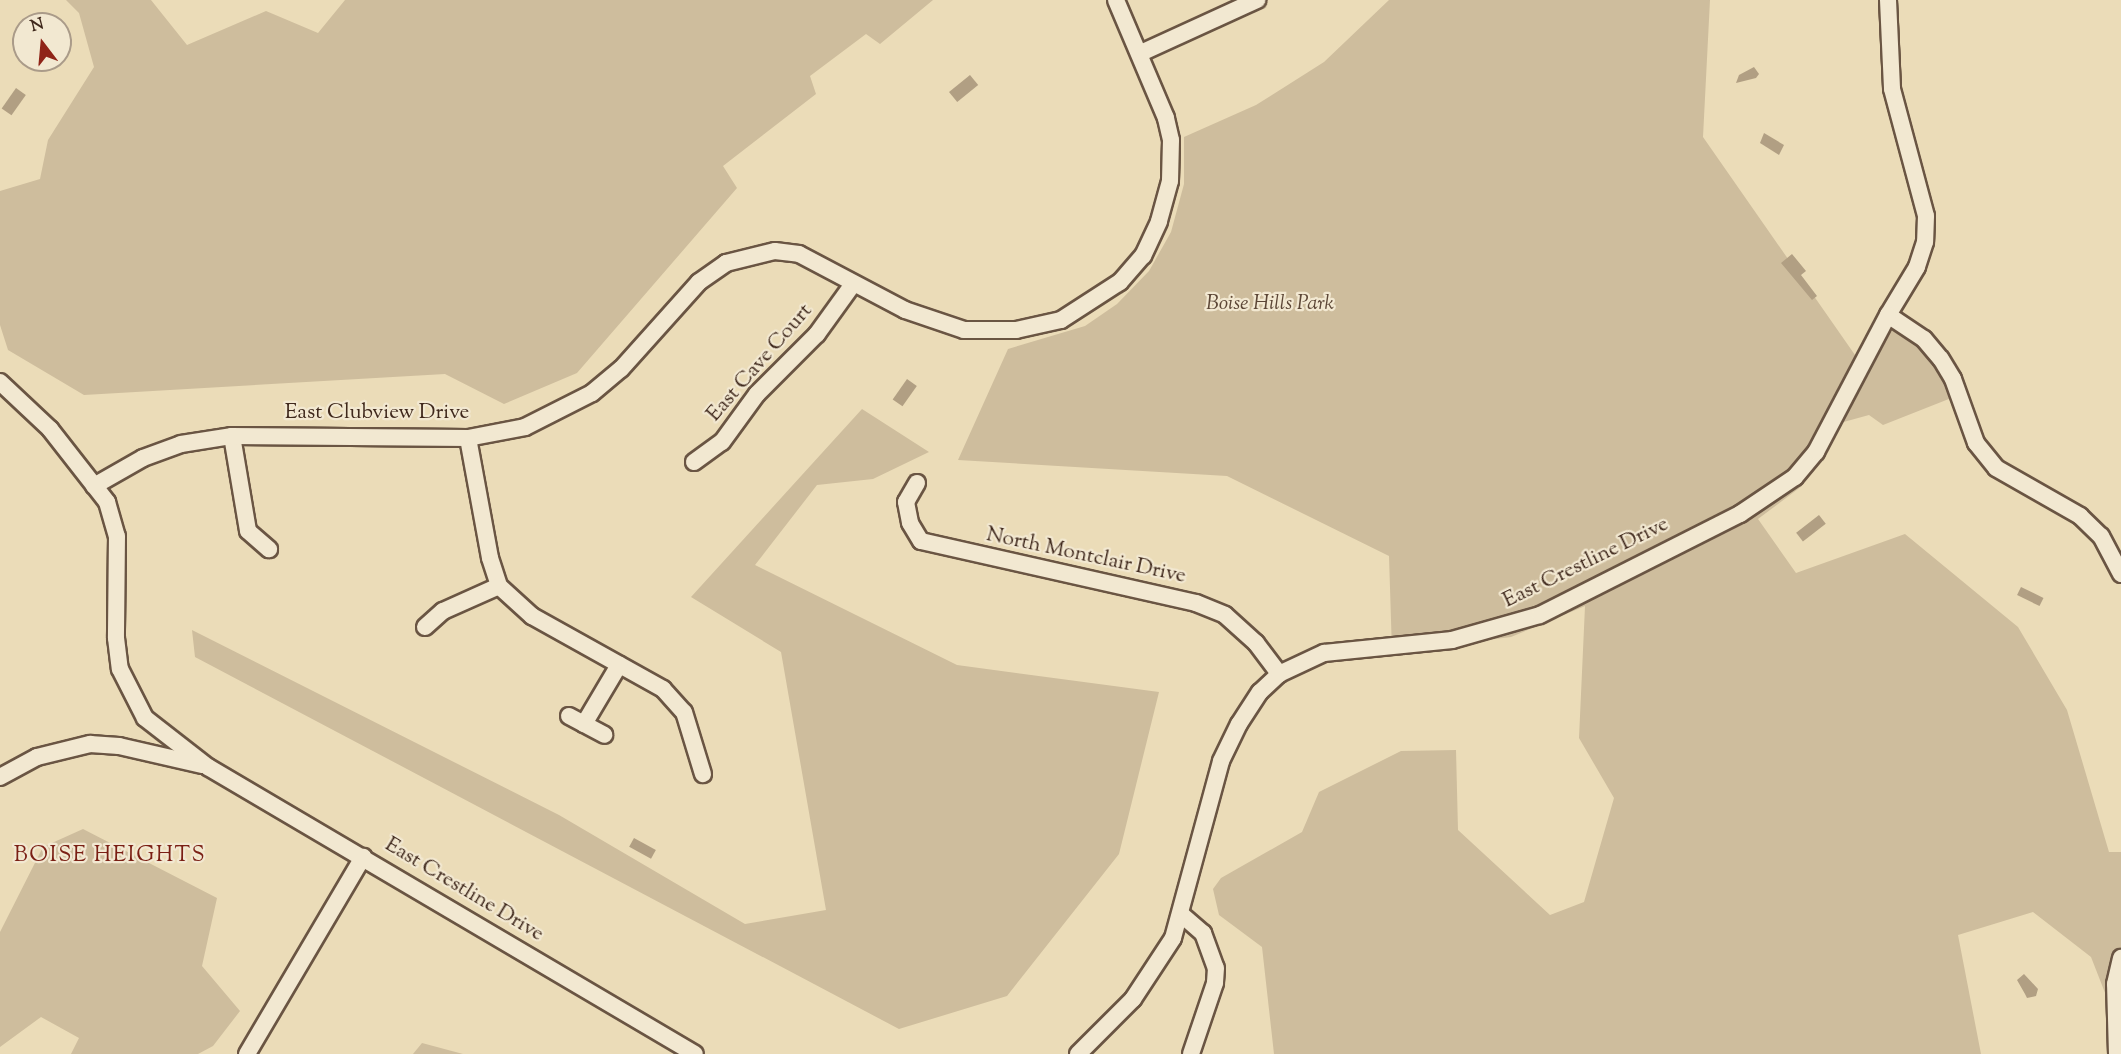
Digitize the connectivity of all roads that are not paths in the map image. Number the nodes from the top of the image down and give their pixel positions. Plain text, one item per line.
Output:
1 (1116, 0) edge
2 (1257, 0) edge
3 (1888, 0) edge
4 (1141, 53) junction
5 (853, 284) junction
6 (1888, 315) junction
7 (0, 382) edge
8 (232, 436) junction
9 (468, 438) junction
10 (694, 462) dead end
11 (917, 483) dead end
12 (94, 486) junction
13 (269, 549) dead end
14 (2121, 574) edge
15 (500, 586) junction
16 (425, 627) dead end
17 (619, 665) junction
18 (1279, 674) junction
19 (569, 716) dead end
20 (584, 724) junction
21 (604, 735) dead end
22 (208, 767) junction
23 (703, 774) dead end
24 (0, 777) edge
25 (363, 857) junction
26 (1182, 915) junction
27 (2121, 958) edge
28 (247, 1054) edge
29 (695, 1054) edge
30 (1078, 1054) edge
31 (1191, 1054) edge
32 (2117, 1054) edge

1 - 4 street, East Clubview Drive
2 - 4 street
3 - 6 street, East Crestline Drive
4 - 5 street, East Clubview Drive
5 - 9 street, East Clubview Drive
5 - 10 street, East Cave Court
6 - 14 street
6 - 18 street, East Crestline Drive
7 - 12 street
8 - 9 street, East Clubview Drive
8 - 12 street, East Clubview Drive
8 - 13 street
9 - 15 street
11 - 18 street, North Montclair Drive
12 - 22 street
15 - 16 street
15 - 17 street
17 - 20 street
17 - 23 street
18 - 26 street, East Crestline Drive
19 - 20 street
20 - 21 street
22 - 24 street
22 - 25 street, East Crestline Drive
25 - 28 street
25 - 29 street, East Crestline Drive
26 - 30 street, East Crestline Drive
26 - 31 street
27 - 32 street

